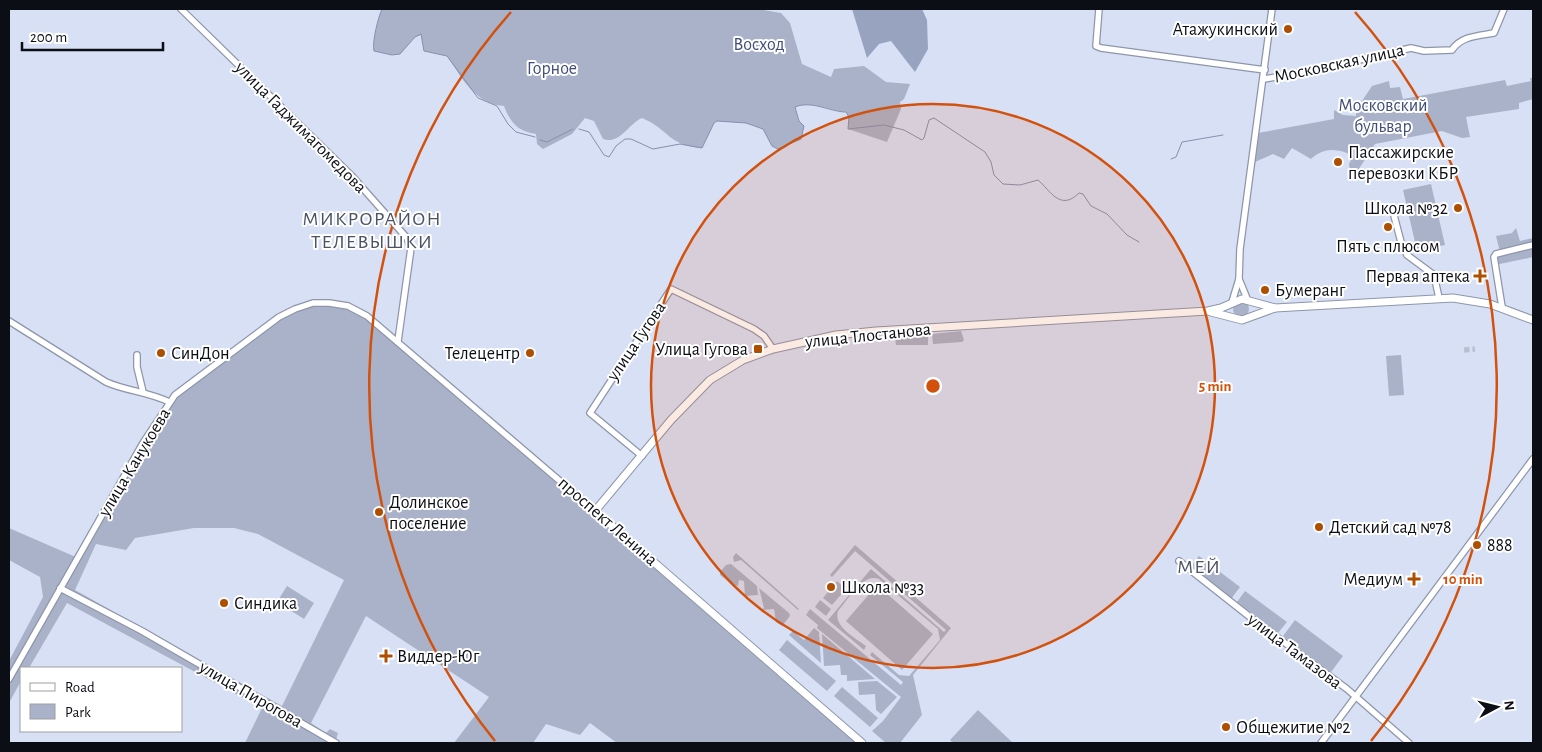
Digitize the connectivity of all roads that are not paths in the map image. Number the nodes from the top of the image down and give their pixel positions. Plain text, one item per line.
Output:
1 (181, 9) edge
2 (1099, 9) edge
3 (1272, 9) edge
4 (1504, 9) edge
5 (1265, 70) junction
6 (1264, 79) junction
7 (1384, 209) dead end
8 (1533, 245) edge
9 (1239, 279) junction
10 (1439, 298) junction
11 (1249, 302) junction
12 (1231, 303) junction
13 (348, 306) joint
14 (1502, 307) junction
15 (1275, 308) junction
16 (1208, 311) junction
17 (1250, 316) junction
18 (1232, 317) junction
19 (1533, 320) edge
20 (9, 321) edge
21 (398, 341) junction
22 (773, 349) junction
23 (137, 354) dead end
24 (143, 392) junction
25 (169, 402) junction
26 (642, 456) junction
27 (1533, 459) edge
28 (595, 511) junction
29 (1179, 561) dead end
30 (60, 588) junction
31 (9, 679) edge
32 (1355, 697) junction
33 (336, 743) edge
34 (862, 743) edge
35 (1321, 743) edge
36 (1409, 743) edge

1 - 21 street, улица Гаджимагомедова
2 - 5 street
3 - 5 street
4 - 6 street, Московская улица
5 - 6 street
6 - 9 street, Московская улица
7 - 10 street
8 - 14 street
9 - 11 street
9 - 12 street
10 - 14 main road
10 - 15 main road
11 - 12 main road
11 - 15 main road
11 - 17 main road
12 - 16 main road
12 - 18 main road
13 - 21 street, проспект Ленина
13 - 25 street, улица Канукоева
14 - 19 main road
15 - 17 main road
16 - 18 main road
16 - 22 main road, улица Тлостанова
17 - 18 main road
20 - 24 street
21 - 28 street, проспект Ленина
22 - 26 main road, улица Тлостанова
22 - 26 street, улица Гугова
23 - 24 street
24 - 25 street
25 - 30 street, улица Канукоева
26 - 28 main road, улица Тлостанова
27 - 32 street
28 - 34 main road, проспект Ленина
29 - 32 street, улица Тамазова
30 - 31 street, улица Канукоева
30 - 33 street, улица Пирогова
32 - 35 street
32 - 36 street, улица Тамазова

